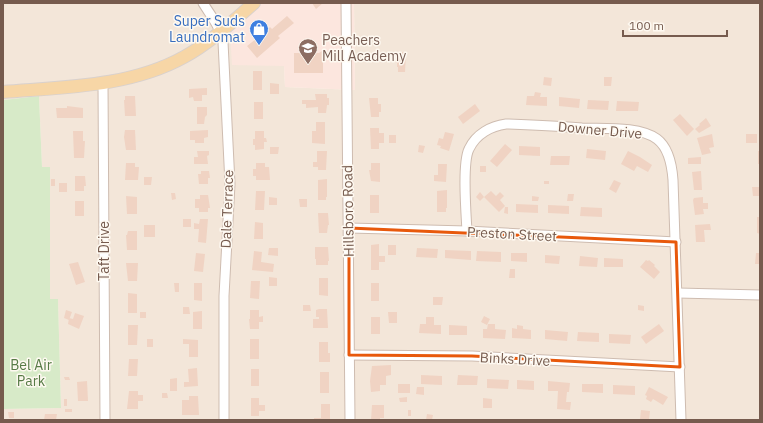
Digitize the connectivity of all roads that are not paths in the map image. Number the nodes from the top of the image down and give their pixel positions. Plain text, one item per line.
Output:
1 (203, 3) edge
2 (254, 3) edge
3 (346, 3) edge
4 (221, 31) junction
5 (103, 83) junction
6 (3, 92) edge
7 (349, 228) junction
8 (467, 231) junction
9 (676, 242) junction
10 (678, 293) junction
11 (760, 295) edge
12 (349, 355) junction
13 (680, 368) junction
14 (105, 420) edge
15 (224, 420) edge
16 (350, 420) edge
17 (682, 420) edge

1 - 4 street, Dale Terrace
2 - 4 main road
3 - 7 street, Hillsboro Road
4 - 5 main road
4 - 15 street, Dale Terrace
5 - 6 main road
5 - 14 street, Taft Drive
7 - 8 street, Preston Street
7 - 12 street, Hillsboro Road
8 - 9 street, Preston Street
8 - 9 street, Downer Drive
9 - 10 street, Downer Drive
10 - 11 street
10 - 13 street, Downer Drive
12 - 13 street, Binks Drive
12 - 16 street, Hillsboro Road
13 - 17 street, Downer Drive

